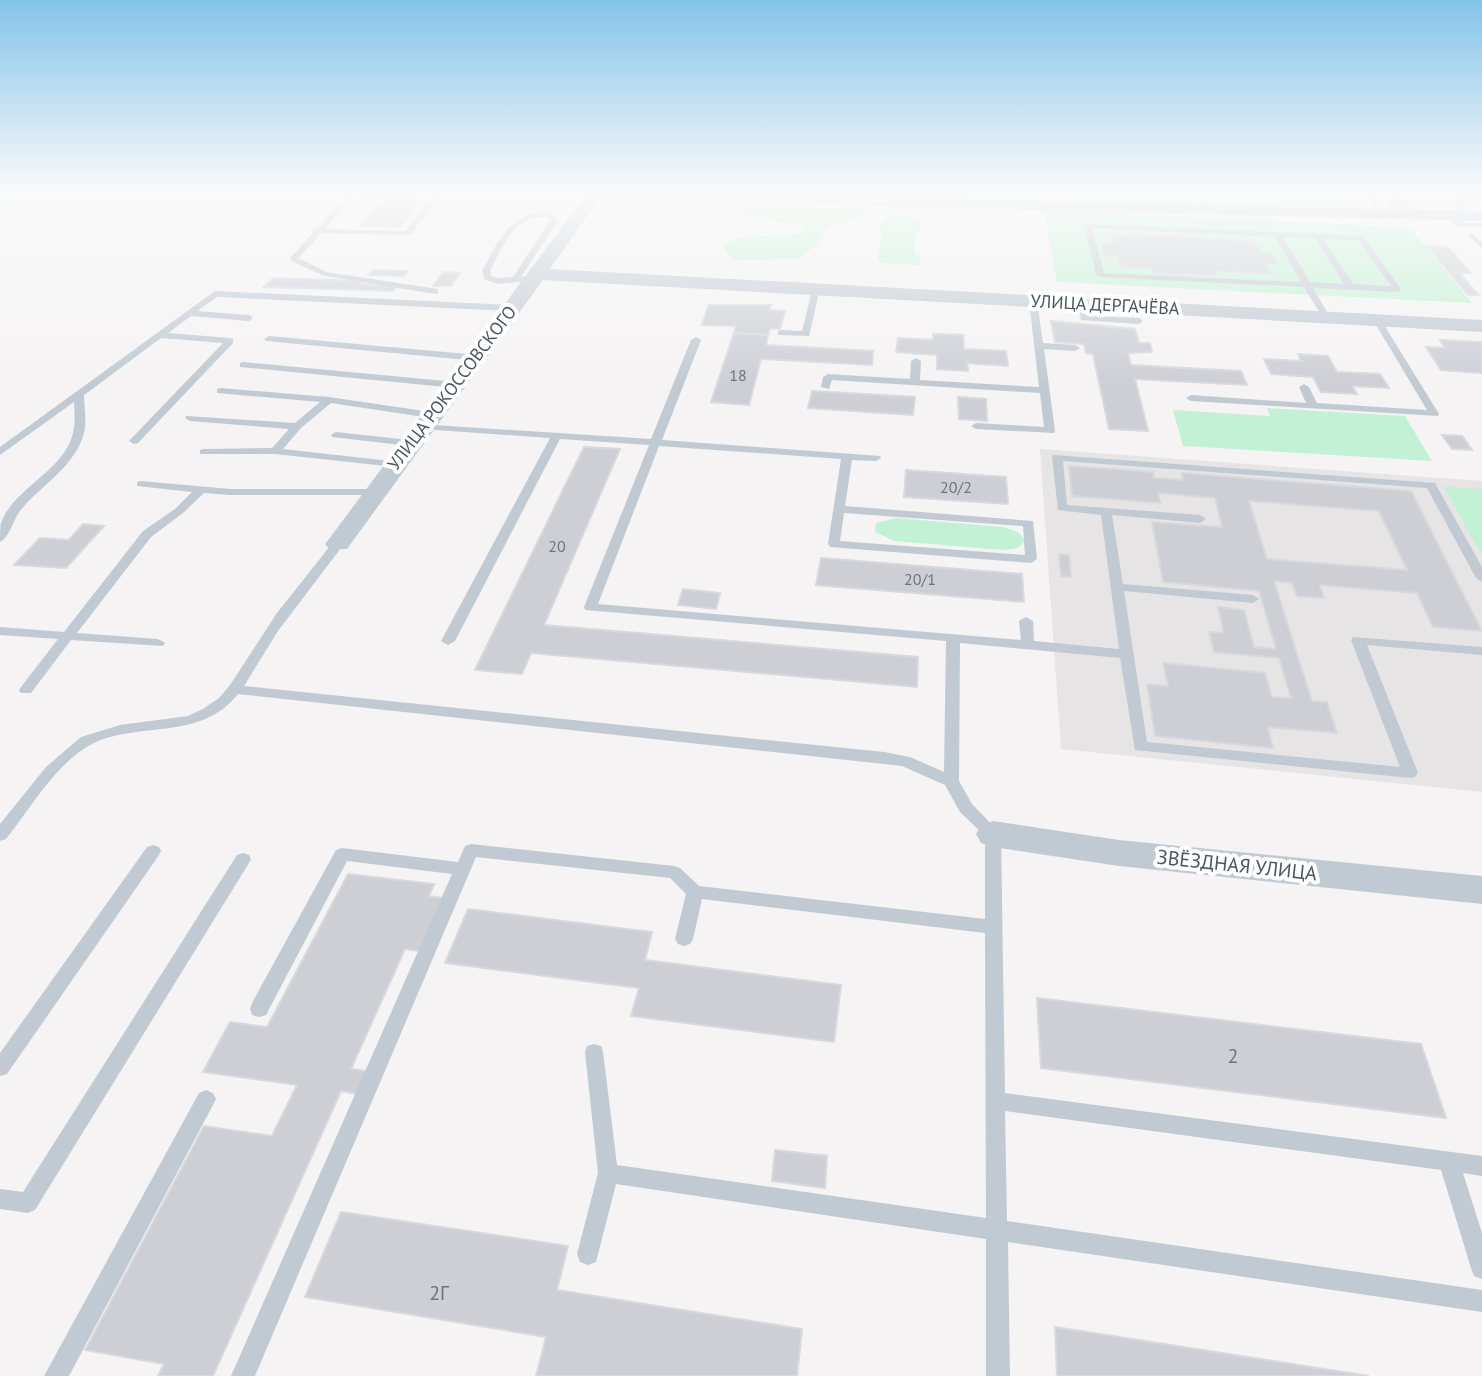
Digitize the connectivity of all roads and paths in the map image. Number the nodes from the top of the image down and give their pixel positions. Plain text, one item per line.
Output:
1 (295, 255) edge
2 (495, 255) edge
3 (538, 255) edge
4 (546, 255) edge
5 (1095, 255) edge
6 (1290, 255) edge
7 (1329, 255) edge
8 (1372, 255) edge
9 (529, 276) junction
10 (1307, 285) junction
11 (1350, 287) junction
12 (816, 288) junction
13 (435, 291) dead end
14 (1033, 301) junction
15 (1081, 304) junction
16 (511, 308) junction
17 (188, 313) junction
18 (1326, 317) junction
19 (249, 318) dead end
20 (1377, 320) junction
21 (1139, 321) dead end
22 (1482, 326) edge
23 (781, 333) dead end
24 (160, 335) junction
25 (269, 339) dead end
26 (696, 340) dead end
27 (1038, 346) junction
28 (1075, 348) dead end
29 (478, 358) junction
30 (916, 361) dead end
31 (243, 365) dead end
32 (915, 382) junction
33 (456, 385) junction
34 (826, 387) dead end
35 (1304, 387) dead end
36 (1044, 390) junction
37 (221, 391) dead end
38 (79, 393) junction
39 (1191, 398) dead end
40 (329, 400) junction
41 (1313, 406) junction
42 (190, 418) dead end
43 (297, 426) junction
44 (976, 426) dead end
45 (421, 428) junction
46 (336, 435) dead end
47 (556, 436) junction
48 (134, 441) dead end
49 (655, 442) junction
50 (275, 451) junction
51 (0, 452) edge
52 (204, 452) dead end
53 (847, 456) junction
54 (876, 458) dead end
55 (395, 464) junction
56 (141, 484) dead end
57 (202, 489) junction
58 (375, 492) junction
59 (839, 509) junction
60 (1106, 511) junction
61 (1200, 519) dead end
62 (0, 538) edge
63 (338, 544) joint
64 (1482, 578) edge
65 (1117, 587) junction
66 (1253, 599) dead end
67 (1026, 621) dead end
68 (0, 631) edge
69 (65, 636) junction
70 (953, 638) junction
71 (448, 641) dead end
72 (158, 643) dead end
73 (1028, 645) junction
74 (1482, 651) edge
75 (1127, 654) junction
76 (233, 689) junction
77 (26, 690) dead end
78 (951, 781) junction
79 (993, 834) junction
80 (0, 835) edge
81 (153, 851) dead end
82 (243, 859) dead end
83 (462, 869) junction
84 (1482, 890) edge
85 (695, 892) junction
86 (994, 927) junction
87 (684, 939) dead end
88 (259, 1009) dead end
89 (594, 1052) dead end
90 (0, 1068) edge
91 (206, 1099) dead end
92 (995, 1101) junction
93 (1449, 1162) junction
94 (1482, 1166) edge
95 (608, 1173) junction
96 (0, 1199) edge
97 (997, 1230) junction
98 (588, 1254) dead end
99 (1482, 1268) edge
100 (1482, 1301) edge
101 (56, 1376) edge
102 (243, 1376) edge
103 (998, 1376) edge

1 - 13 lane
2 - 9 lane
3 - 9 lane
4 - 9 street, УЛИЦА РОКОССОВСКОГО
5 - 10 lane
6 - 10 lane
7 - 11 lane
8 - 11 lane
9 - 12 street, УЛИЦА ДЕРГАЧЁВА
9 - 16 street, УЛИЦА РОКОССОВСКОГО
10 - 11 lane
10 - 18 lane
12 - 14 street, УЛИЦА ДЕРГАЧЁВА
12 - 23 lane
14 - 15 street, УЛИЦА ДЕРГАЧЁВА
14 - 27 lane
15 - 18 street, УЛИЦА ДЕРГАЧЁВА
15 - 21 lane
16 - 17 lane
16 - 29 street, УЛИЦА РОКОССОВСКОГО
17 - 19 lane
17 - 24 lane
18 - 20 street, УЛИЦА ДЕРГАЧЁВА
20 - 22 street, УЛИЦА ДЕРГАЧЁВА
20 - 41 lane
24 - 38 lane
24 - 48 lane
25 - 29 lane
26 - 49 lane
27 - 28 lane
27 - 36 lane
29 - 33 street, УЛИЦА РОКОССОВСКОГО
30 - 32 lane
31 - 33 lane
32 - 34 lane
32 - 36 lane
33 - 45 street, УЛИЦА РОКОССОВСКОГО
35 - 41 lane
36 - 44 lane
37 - 40 lane
38 - 51 lane
38 - 62 lane
39 - 41 lane
40 - 43 lane
40 - 45 lane
42 - 43 lane
43 - 50 lane
45 - 46 lane
45 - 47 lane
45 - 55 street, УЛИЦА РОКОССОВСКОГО
47 - 49 lane
47 - 71 lane
49 - 53 lane
49 - 70 lane
50 - 52 lane
50 - 55 lane
53 - 54 lane
53 - 59 lane
55 - 58 street, УЛИЦА РОКОССОВСКОГО
56 - 57 lane
57 - 58 lane
57 - 69 lane
58 - 63 street, УЛИЦА РОКОССОВСКОГО
59 - 59 lane
60 - 61 lane
60 - 64 lane
60 - 65 lane
63 - 76 lane
65 - 66 lane
65 - 75 lane
67 - 73 lane
68 - 69 lane
69 - 72 lane
69 - 77 lane
70 - 73 lane
70 - 78 lane
73 - 75 lane
74 - 75 lane
76 - 78 lane
76 - 80 lane
78 - 79 lane
79 - 84 street, ЗВЁЗДНАЯ УЛИЦА
79 - 86 lane
81 - 90 lane
82 - 96 lane
83 - 85 lane
83 - 88 lane
83 - 102 lane
85 - 86 lane
85 - 87 lane
86 - 92 lane
89 - 95 lane
91 - 101 lane
92 - 93 lane
92 - 97 lane
93 - 94 lane
93 - 99 lane
95 - 97 lane
95 - 98 lane
97 - 100 lane
97 - 103 lane

